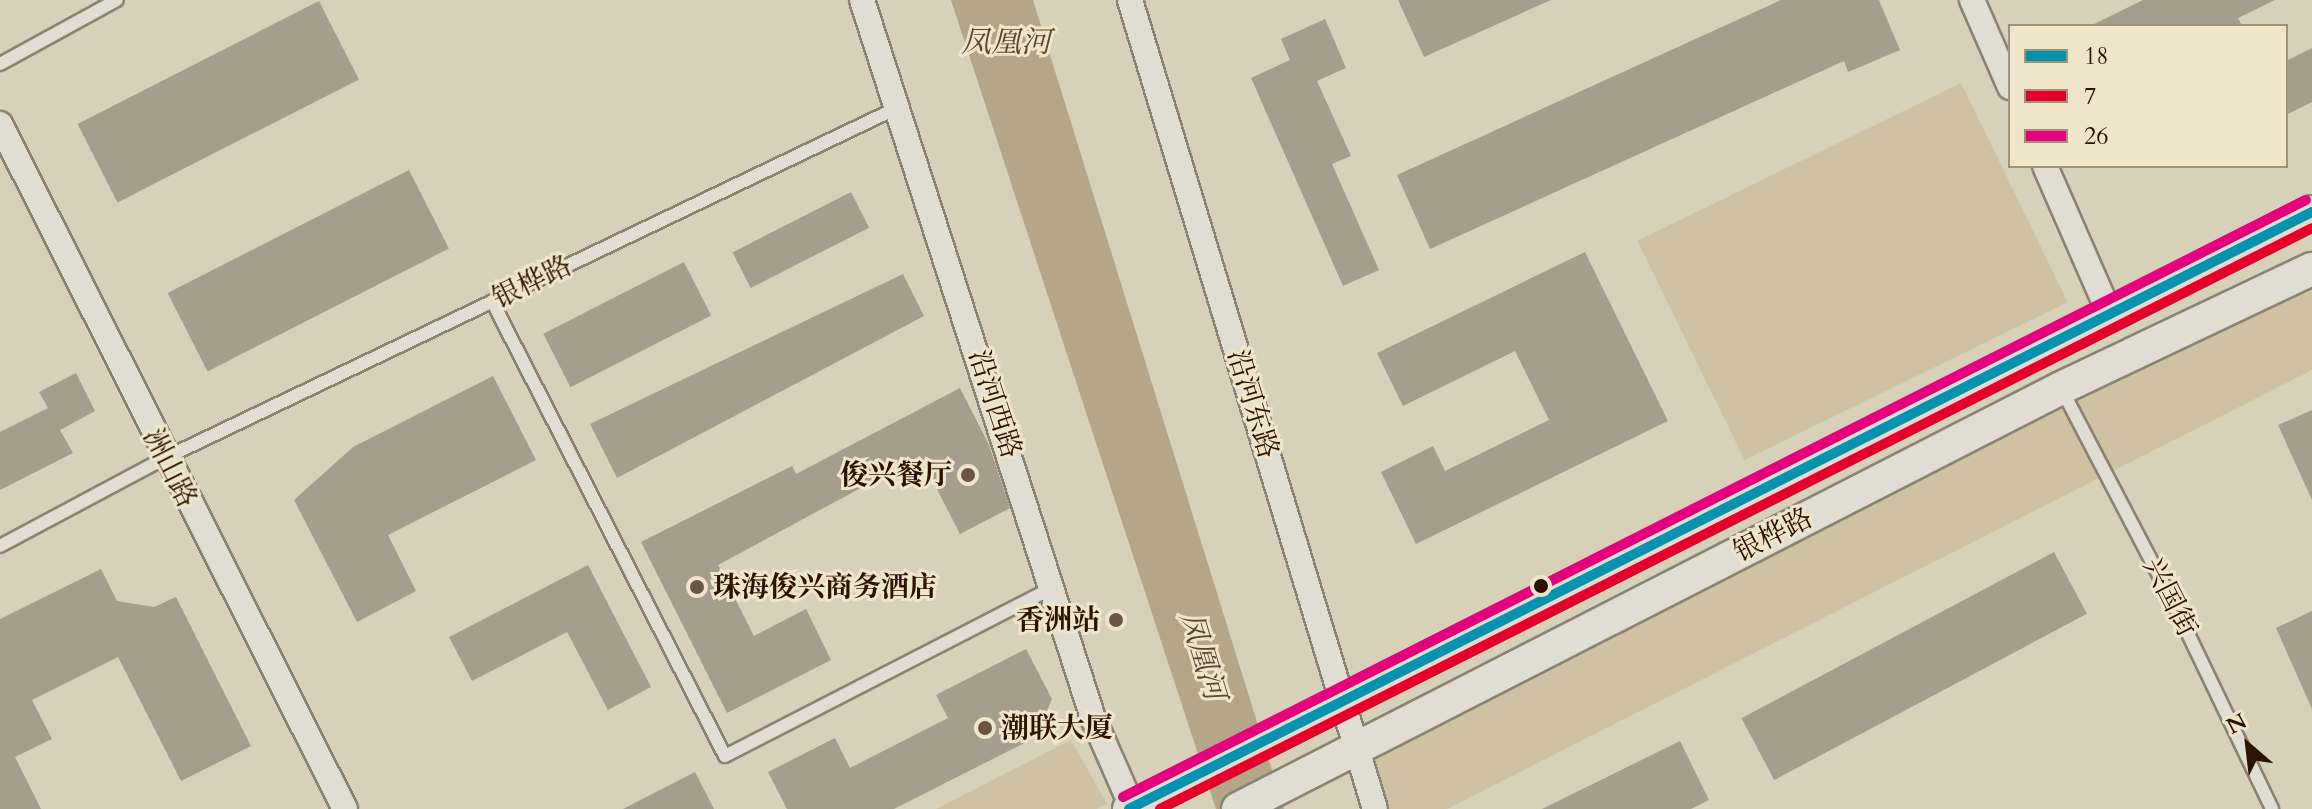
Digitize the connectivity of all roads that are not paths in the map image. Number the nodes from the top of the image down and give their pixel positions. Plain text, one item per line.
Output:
1 (117, 0) edge
2 (862, 0) edge
3 (1130, 0) edge
4 (1972, 0) edge
5 (0, 64) edge
6 (2008, 82) edge
7 (899, 107) junction
8 (0, 124) edge
9 (2046, 168) edge
10 (2312, 212) edge
11 (2312, 269) edge
12 (492, 301) junction
13 (2110, 315) junction
14 (2061, 388) junction
15 (165, 458) junction
16 (0, 546) edge
17 (1054, 586) junction
18 (1343, 701) junction
19 (1355, 749) junction
20 (1131, 808) edge
21 (345, 809) edge
22 (1238, 809) edge
23 (1375, 809) edge
24 (2272, 809) edge

1 - 5 lane
2 - 7 street, 沿河西路
3 - 18 street, 沿河东路
4 - 6 street
7 - 12 lane, 银桦路
7 - 17 street, 沿河西路
8 - 15 street, 洲山路
9 - 13 street
10 - 13 main road, 银桦路
11 - 14 main road, 银桦路
12 - 15 lane, 银桦路
12 - 17 lane
13 - 18 main road, 银桦路
14 - 19 main road, 银桦路
14 - 24 lane, 兴国街
15 - 16 lane, 银桦路
15 - 21 street, 洲山路
17 - 20 street, 沿河西路
18 - 19 street, 沿河东路
18 - 20 main road, 银桦路
19 - 22 main road, 银桦路
19 - 23 street, 沿河东路

